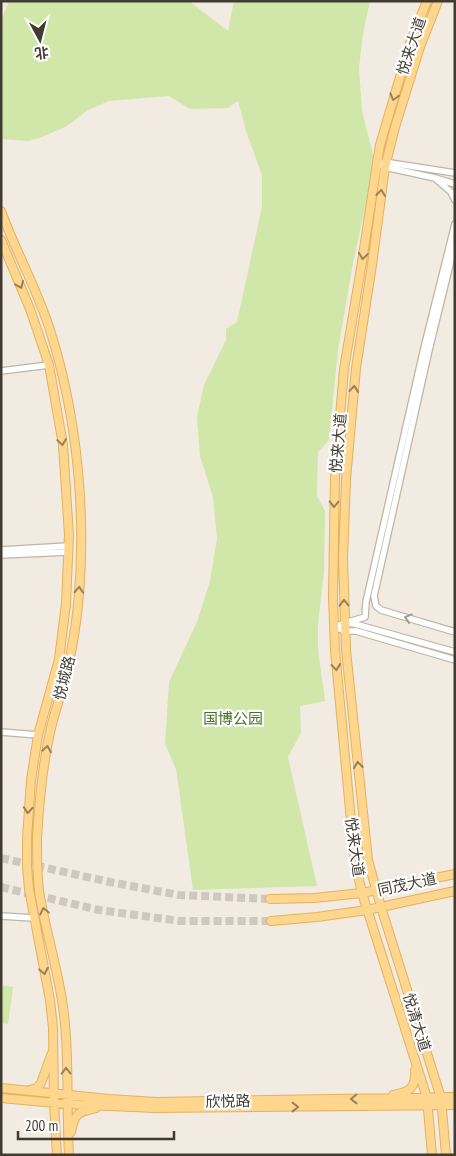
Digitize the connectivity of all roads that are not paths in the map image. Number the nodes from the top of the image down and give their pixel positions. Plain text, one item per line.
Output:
1 (427, 1) edge
2 (438, 1) edge
3 (377, 163) junction
4 (385, 165) junction
5 (455, 173) edge
6 (435, 178) junction
7 (455, 184) edge
8 (455, 200) edge
9 (1, 211) edge
10 (455, 224) edge
11 (1, 240) edge
12 (455, 244) edge
13 (49, 365) junction
14 (1, 371) edge
15 (68, 549) junction
16 (1, 550) edge
17 (1, 555) edge
18 (334, 627) junction
19 (345, 627) junction
20 (455, 632) edge
21 (455, 652) edge
22 (455, 660) edge
23 (1, 732) edge
24 (38, 735) junction
25 (455, 874) edge
26 (376, 891) junction
27 (455, 891) edge
28 (362, 893) junction
29 (270, 899) tunnel mouth
30 (381, 907) junction
31 (367, 910) junction
32 (1, 916) edge
33 (34, 918) junction
34 (271, 921) tunnel mouth
35 (54, 1048) junction
36 (411, 1048) junction
37 (1, 1088) edge
38 (27, 1091) junction
39 (54, 1094) junction
40 (67, 1095) junction
41 (455, 1097) edge
42 (1, 1098) edge
43 (377, 1098) junction
44 (427, 1102) junction
45 (441, 1102) junction
46 (54, 1103) junction
47 (67, 1104) junction
48 (455, 1105) edge
49 (111, 1106) junction
50 (68, 1143) junction
51 (57, 1155) edge
52 (69, 1155) edge
53 (432, 1155) edge
54 (446, 1155) edge

1 -> 3 main road, 悦来大道
2 - 4 main road, 悦来大道
3 - 4 street
3 -> 18 main road, 悦来大道
4 - 5 street
4 - 6 street
19 -> 4 main road, 悦来大道
6 - 7 street
6 - 8 street
40 -> 9 main road, 悦城路
10 - 19 street
11 -> 13 main road, 悦城路
20 -> 12 street
13 - 14 street
13 -> 15 main road, 悦城路
15 - 16 street
15 - 17 street
15 - 24 main road, 悦城路
18 - 19 street
18 -> 28 main road, 悦来大道
19 - 21 street
19 - 22 street
26 -> 19 main road, 悦来大道
23 - 24 street
24 -> 33 main road, 悦城路
25 - 26 main road, 同茂大道
26 - 28 main road, 同茂大道
26 - 30 main road, 悦清大道
27 - 30 main road, 同茂大道
28 - 29 main road, 同茂大道
28 - 31 main road, 悦清大道
30 - 31 main road, 同茂大道
30 - 45 main road, 悦清大道
31 - 34 main road, 同茂大道
31 - 36 main road, 悦清大道
32 - 33 street
33 -> 35 main road, 悦城路
35 - 38 main road
35 - 39 main road, 悦城路
36 - 43 main road
36 - 44 main road, 悦清大道
37 - 38 main road, 欣悦路
38 - 39 main road, 欣悦路
39 - 40 main road, 欣悦路
39 - 46 main road, 悦城路
43 -> 40 main road, 欣悦路
40 - 47 main road, 悦城路
41 - 45 main road, 欣悦路
42 - 46 main road, 欣悦路
43 - 44 main road, 欣悦路
44 - 45 main road, 欣悦路
49 -> 44 main road, 欣悦路
44 - 53 main road, 悦清大道
45 - 48 main road, 欣悦路
45 - 54 main road, 悦清大道
46 - 47 main road, 欣悦路
46 - 51 main road, 悦城路
47 - 49 main road, 欣悦路
47 - 50 main road, 悦城路
49 - 50 main road
50 - 52 main road, 悦城路

